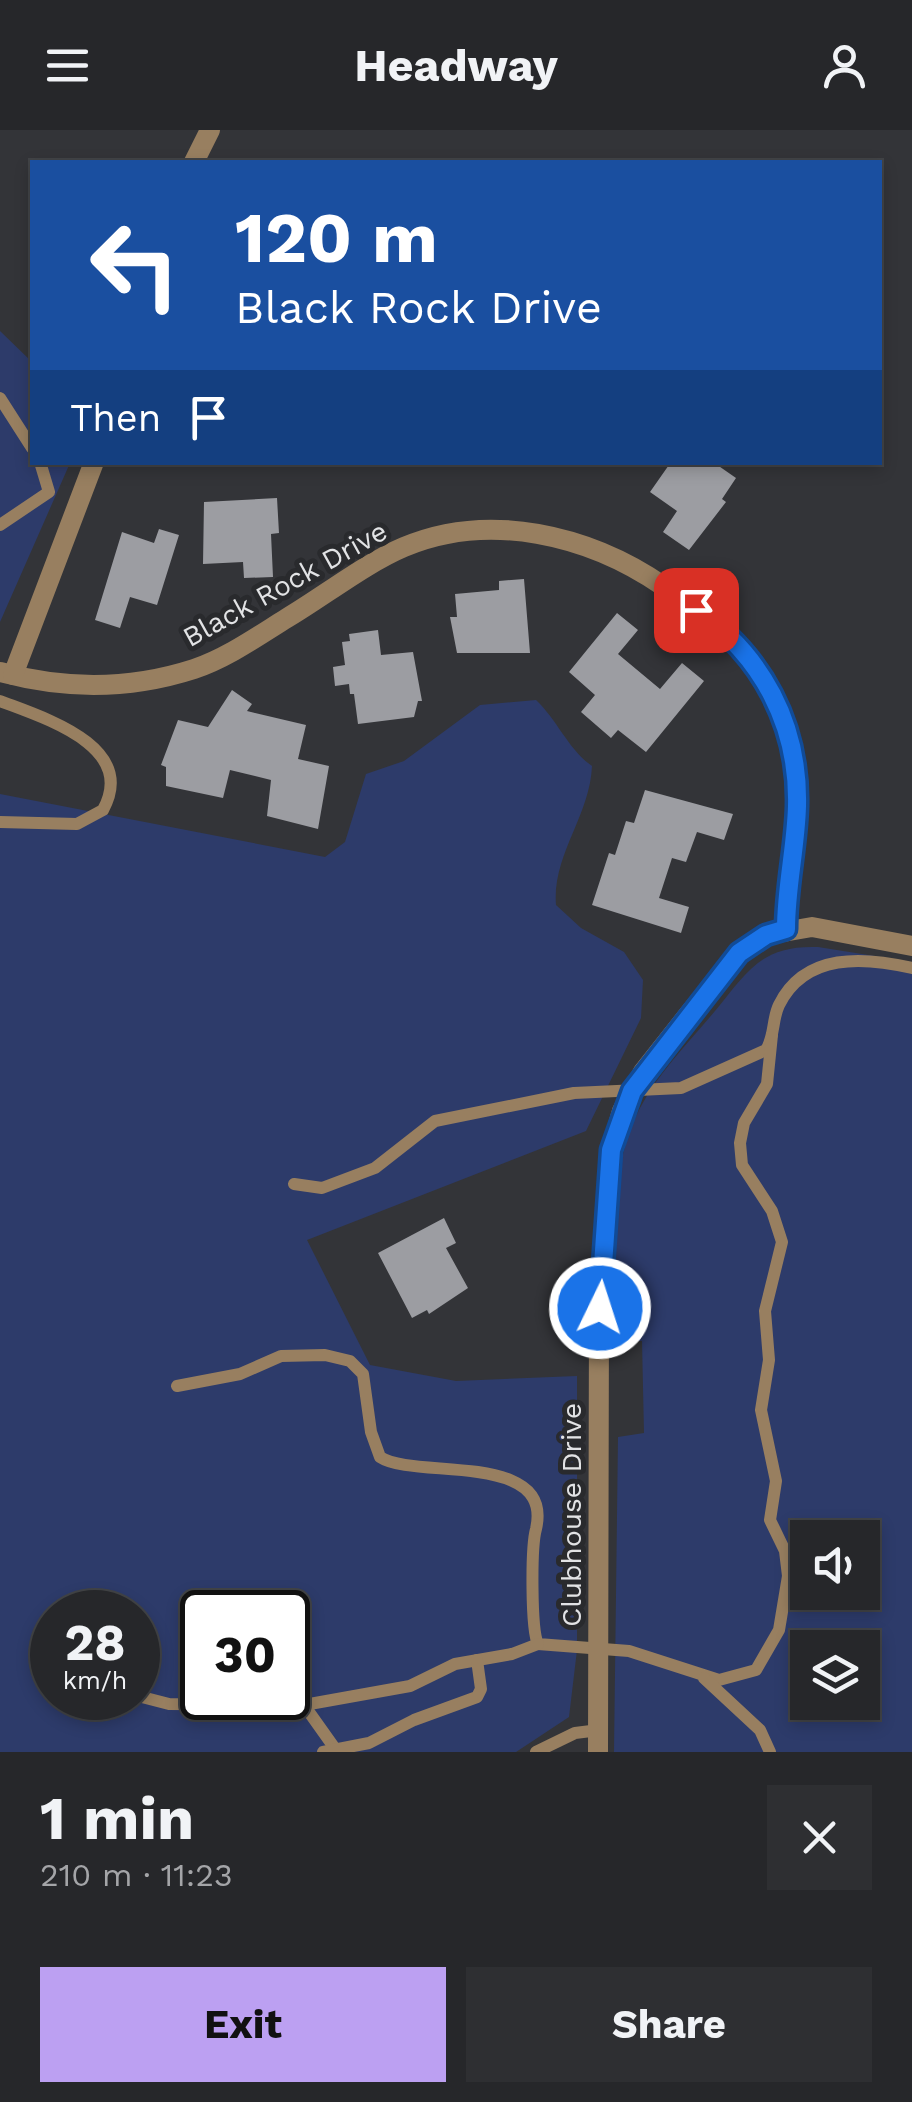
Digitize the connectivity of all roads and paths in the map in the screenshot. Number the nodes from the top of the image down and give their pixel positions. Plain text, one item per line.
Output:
1 (210, 130) edge
2 (195, 160) edge
3 (0, 398) edge
4 (30, 445) edge
5 (41, 465) edge
6 (93, 465) edge
7 (0, 525) edge
8 (7, 673) edge
9 (0, 702) edge
10 (0, 822) edge
11 (786, 929) junction
12 (912, 946) edge
13 (912, 968) edge
14 (772, 1035) junction
15 (632, 1091) junction
16 (294, 1184) dead end
17 (176, 1386) dead end
18 (538, 1644) junction
19 (598, 1649) junction
20 (476, 1660) junction
21 (702, 1677) junction
22 (732, 1679) junction
23 (730, 1702) junction
24 (310, 1703) edge
25 (310, 1716) edge
26 (599, 1730) junction
27 (330, 1751) edge
28 (536, 1752) edge
29 (598, 1752) edge
30 (770, 1752) edge

1 - 2 street
3 - 4 lane
5 - 7 lane
6 - 8 street
8 - 11 street, Black Rock Drive
9 - 10 lane
11 - 12 street
11 - 15 street, Clubhouse Drive
13 - 14 lane
14 - 15 lane
14 - 22 lane
15 - 16 lane
15 - 19 street, Clubhouse Drive
17 - 18 lane
18 - 19 lane
18 - 20 lane
19 - 21 lane
19 - 26 street, Clubhouse Drive
20 - 24 lane
20 - 27 lane
21 - 22 lane
21 - 23 lane
22 - 23 lane
23 - 30 lane
25 - 27 lane
26 - 28 lane
26 - 29 street, Clubhouse Drive

